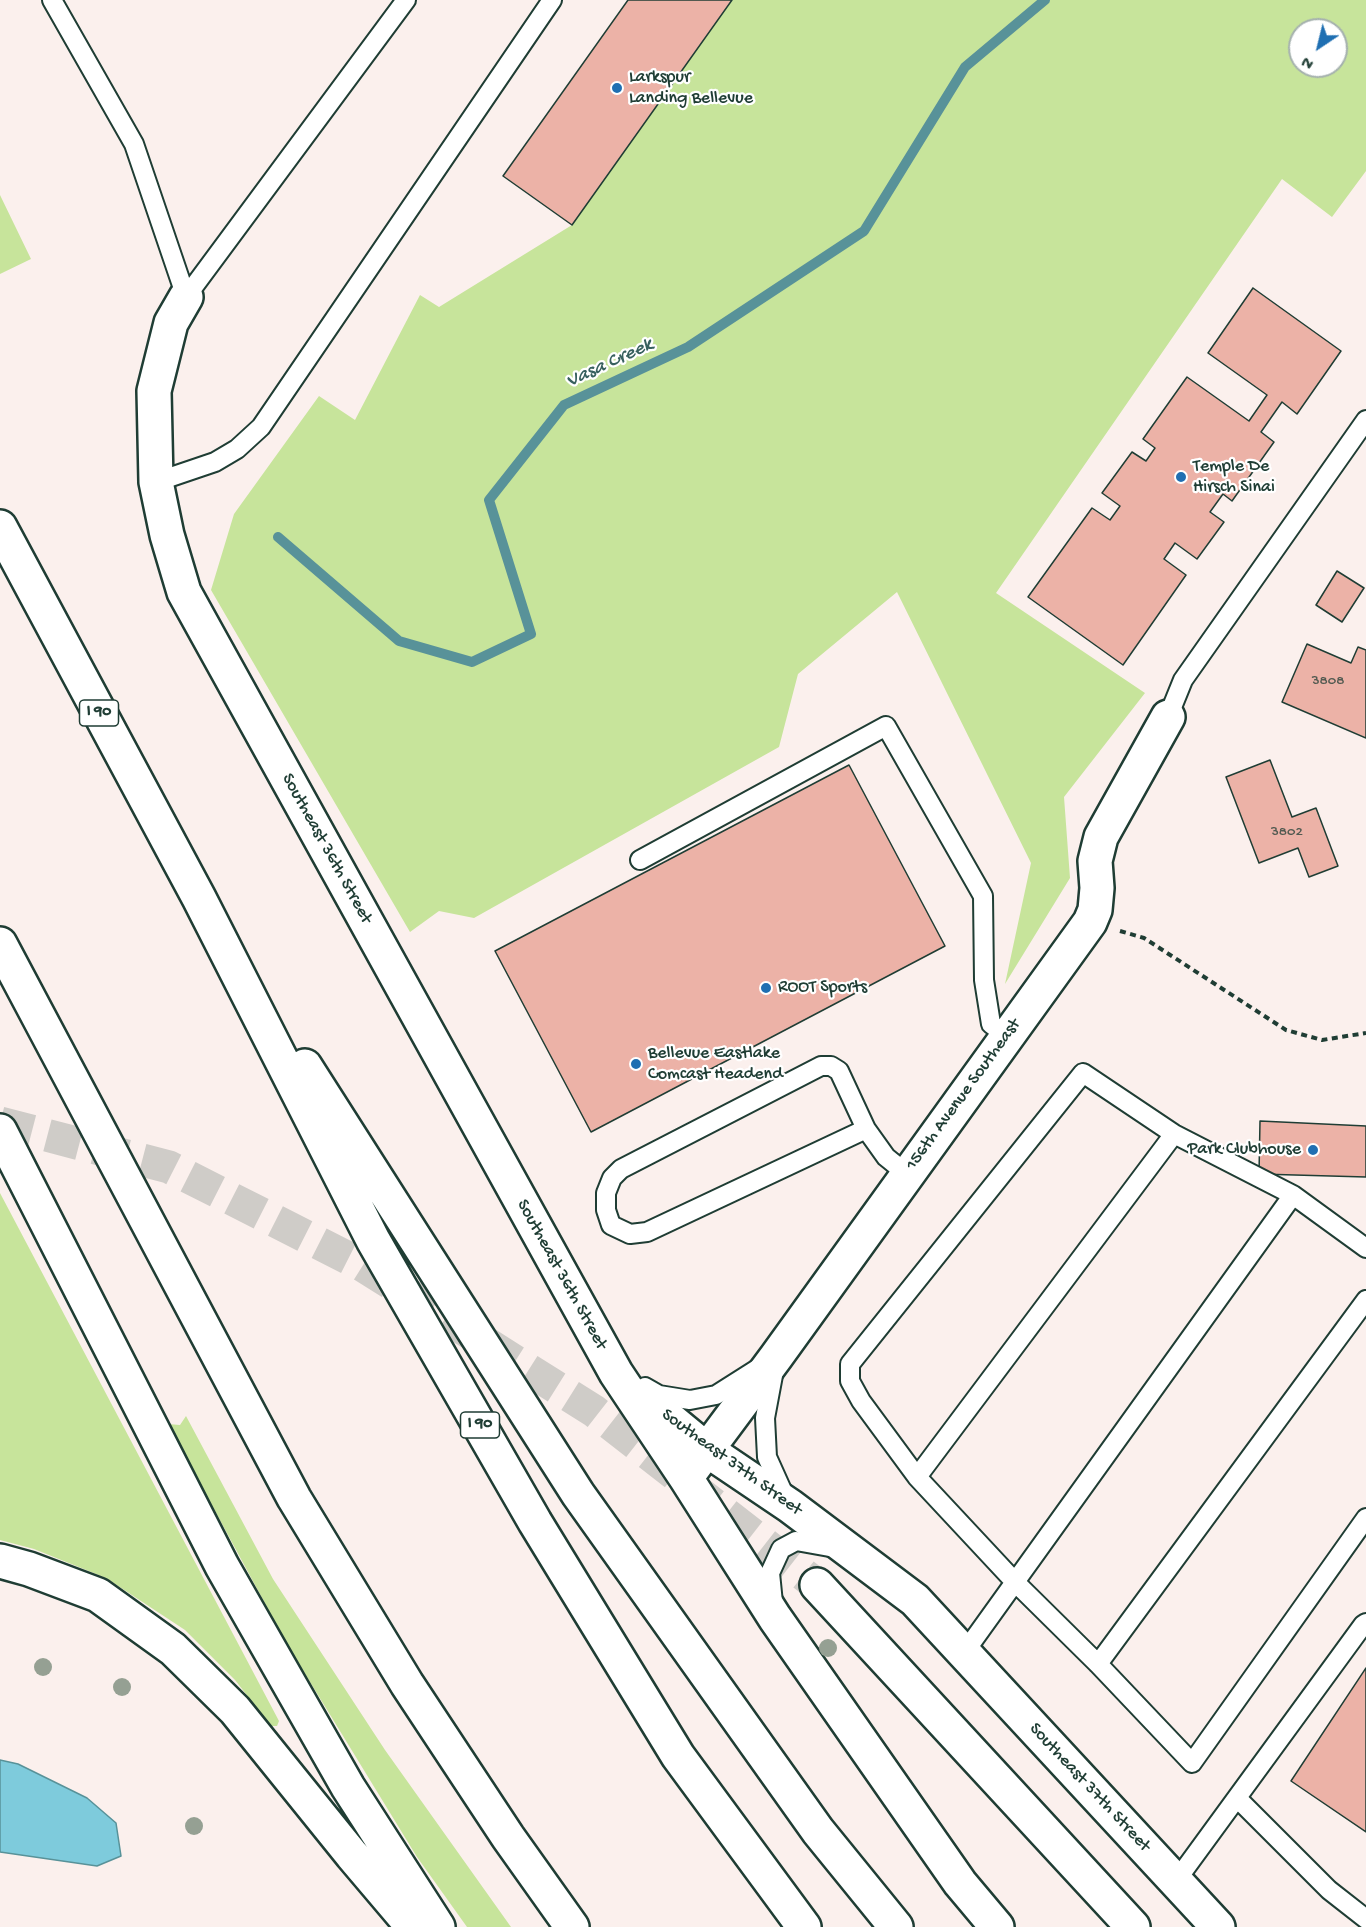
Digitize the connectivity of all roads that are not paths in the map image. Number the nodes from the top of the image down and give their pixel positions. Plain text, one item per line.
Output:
1 (52, 0) edge
2 (406, 0) edge
3 (552, 0) edge
4 (186, 297) junction
5 (1366, 420) edge
6 (156, 482) junction
7 (0, 527) edge
8 (1168, 717) joint
9 (640, 860) dead end
10 (199, 898) junction
11 (0, 944) edge
12 (1008, 1036) junction
13 (866, 1129) junction
14 (0, 1131) edge
15 (1174, 1134) junction
16 (907, 1174) junction
17 (1293, 1195) junction
18 (1366, 1248) edge
19 (1366, 1300) edge
20 (776, 1357) junction
21 (616, 1373) junction
22 (707, 1450) junction
23 (918, 1477) junction
24 (686, 1478) junction
25 (790, 1506) junction
26 (1366, 1518) edge
27 (851, 1552) junction
28 (0, 1562) edge
29 (1015, 1582) junction
30 (817, 1585) tunnel mouth
31 (775, 1618) junction
32 (1366, 1623) edge
33 (964, 1653) junction
34 (1098, 1664) junction
35 (1237, 1798) junction
36 (1176, 1881) junction
37 (1366, 1919) edge
38 (413, 1927) edge
39 (438, 1927) edge
40 (572, 1927) edge
41 (804, 1927) edge
42 (896, 1927) edge
43 (997, 1927) edge
44 (1133, 1927) edge
45 (1218, 1927) edge

1 - 4 lane
2 - 4 lane
3 - 6 lane
4 - 6 main road, Southeast 36th Street
5 - 8 lane
6 - 21 main road, Southeast 36th Street
7 - 10 main road, I 90
8 - 12 main road, 156th Avenue Southeast
9 - 12 lane
10 - 41 main road, I 90
10 - 42 main road
11 - 40 main road
12 - 16 main road, 156th Avenue Southeast
13 - 13 lane
13 - 16 lane
14 - 39 main road
15 - 17 lane
15 - 23 lane
15 - 23 lane
16 - 20 main road, 156th Avenue Southeast
17 - 18 lane
17 - 29 lane
19 - 34 lane
20 - 21 lane
20 - 22 main road, 156th Avenue Southeast
20 - 25 lane
21 - 22 main road, Southeast 37th Street
21 - 24 main road, Southeast 37th Street
22 - 24 main road, 156th Avenue Southeast
22 - 25 main road, Southeast 37th Street
23 - 29 lane
24 - 31 main road, Southeast 37th Street
25 - 27 main road, Southeast 37th Street
26 - 34 lane
27 - 31 lane
27 - 33 main road, Southeast 37th Street
28 - 38 main road
29 - 33 lane
29 - 34 lane
30 - 44 main road
31 - 43 main road, Southeast 37th Street
32 - 35 lane
33 - 36 main road, Southeast 37th Street
35 - 36 lane
35 - 37 lane
36 - 45 main road, Southeast 37th Street

